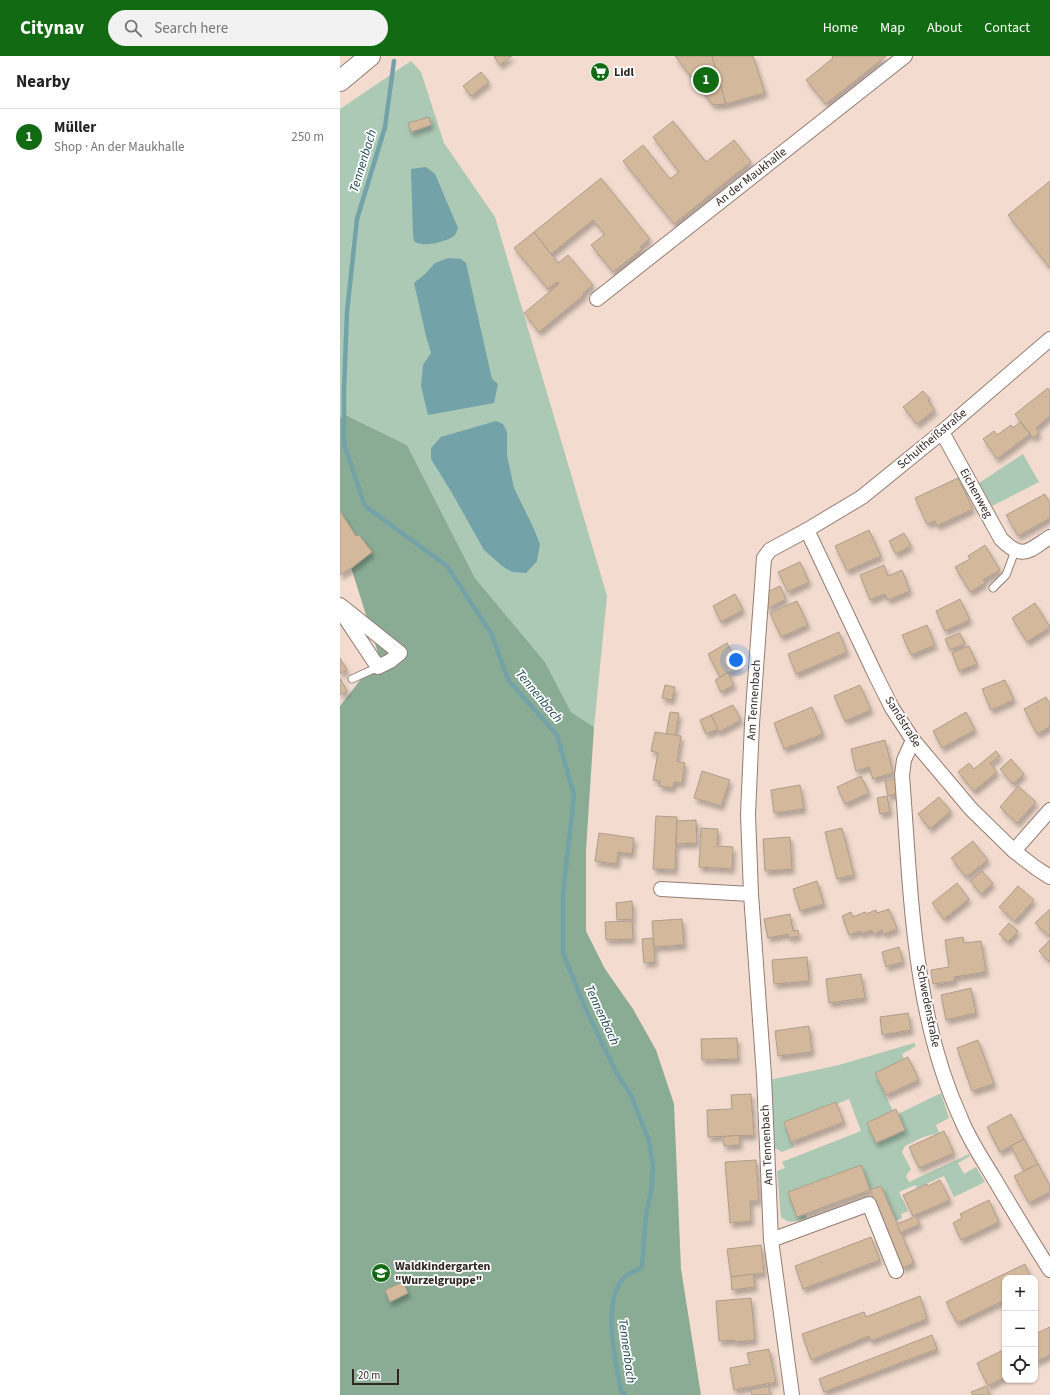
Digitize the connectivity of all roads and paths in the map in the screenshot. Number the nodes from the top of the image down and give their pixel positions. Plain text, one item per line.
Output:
1 (370, 56) edge
2 (905, 56) edge
3 (340, 81) edge
4 (597, 299) dead end
5 (1050, 339) edge
6 (942, 432) junction
7 (807, 530) junction
8 (1050, 537) edge
9 (1015, 551) junction
10 (993, 588) dead end
11 (340, 604) edge
12 (340, 610) edge
13 (378, 667) junction
14 (352, 679) dead end
15 (913, 740) junction
16 (1050, 810) edge
17 (1014, 851) junction
18 (1050, 877) edge
19 (661, 889) dead end
20 (751, 894) junction
21 (771, 1240) junction
22 (1050, 1270) edge
23 (896, 1271) dead end
24 (792, 1395) edge

1 - 3 main road
2 - 4 street, An der Maukhalle
5 - 6 street, Schultheißstraße
6 - 7 street, Schultheißstraße
6 - 9 street, Eichenweg
7 - 15 street, Sandstraße
7 - 20 street, Am Tennenbach
8 - 9 street
9 - 10 lane
11 - 13 street
12 - 13 street
13 - 14 lane
15 - 17 street, Sandstraße
15 - 22 street, Schwedenstraße
16 - 17 street
17 - 18 street, Sandstraße
19 - 20 street
20 - 21 street, Am Tennenbach
21 - 23 street
21 - 24 street, Am Tennenbach

